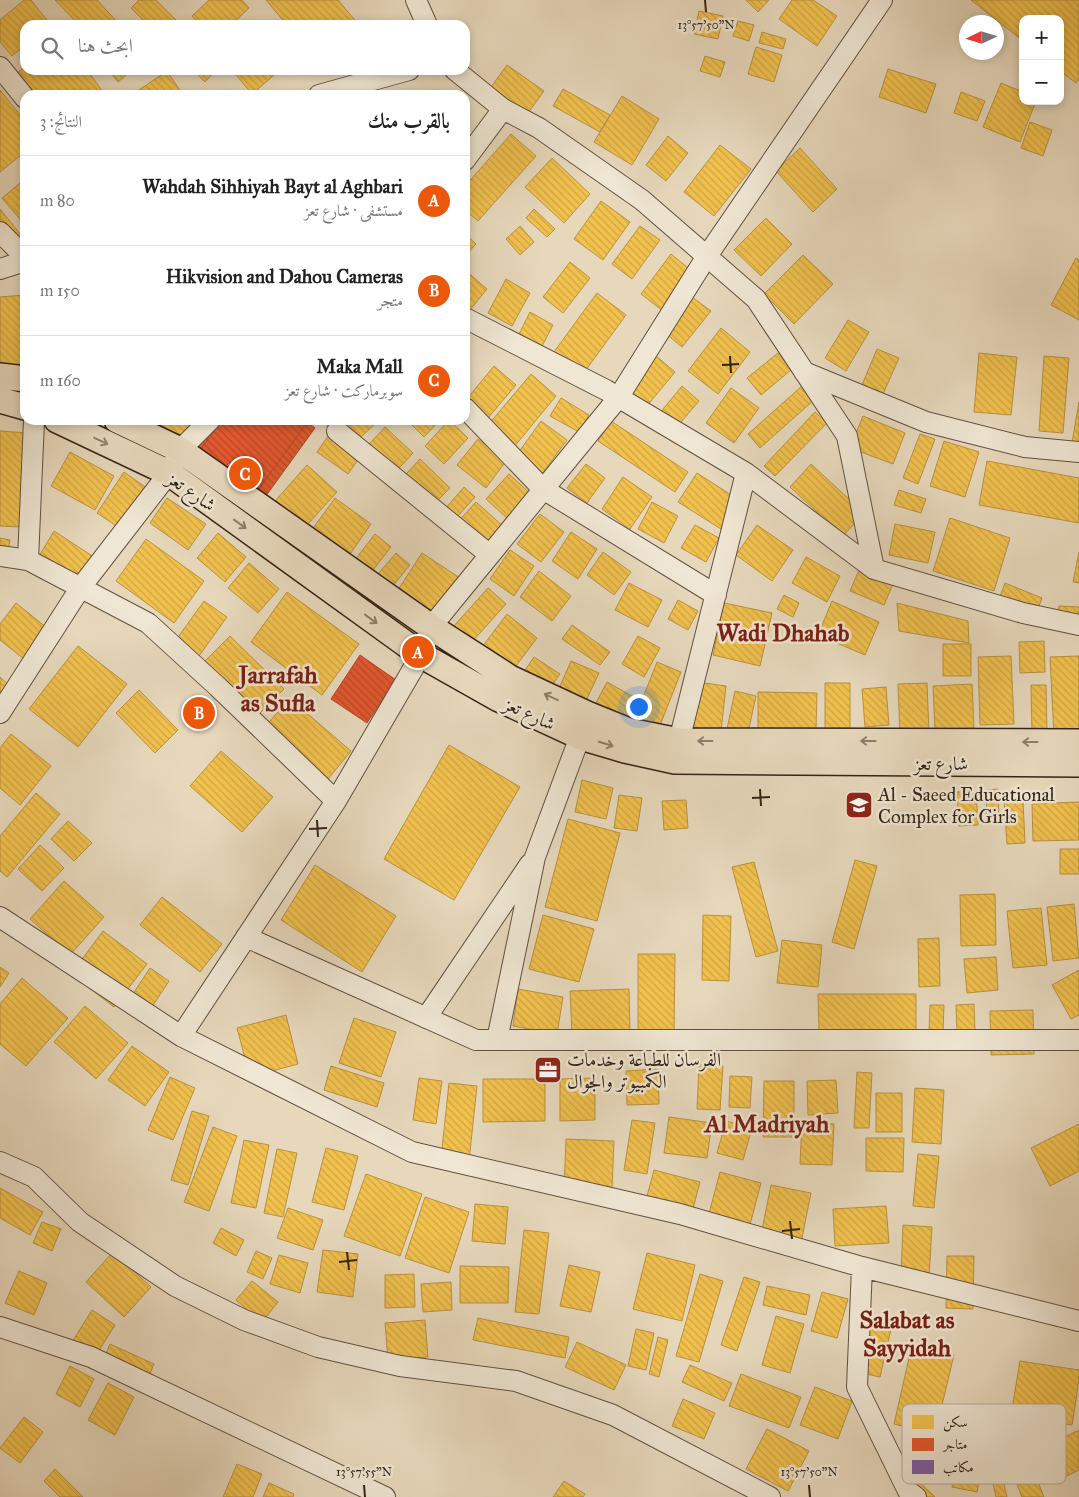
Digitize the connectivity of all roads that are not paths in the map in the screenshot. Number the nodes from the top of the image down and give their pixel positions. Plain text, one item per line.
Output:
1 (416, 0) edge
2 (882, 0) edge
3 (425, 20) edge
4 (0, 67) edge
5 (392, 75) edge
6 (461, 75) edge
7 (337, 90) edge
8 (20, 92) edge
9 (503, 109) junction
10 (470, 153) edge
11 (0, 232) edge
12 (20, 254) edge
13 (707, 256) junction
14 (20, 261) edge
15 (0, 269) edge
16 (470, 321) edge
17 (804, 372) junction
18 (0, 376) edge
19 (20, 378) edge
20 (618, 398) junction
21 (0, 400) edge
22 (20, 406) edge
23 (470, 413) edge
24 (34, 425) edge
25 (67, 425) edge
26 (128, 425) edge
27 (205, 425) edge
28 (337, 431) dead end
29 (180, 450) junction
30 (1079, 452) edge
31 (168, 473) junction
32 (746, 473) junction
33 (543, 489) junction
34 (490, 555) junction
35 (0, 556) edge
36 (28, 560) junction
37 (874, 569) junction
38 (81, 587) junction
39 (716, 595) junction
40 (1079, 625) edge
41 (431, 627) junction
42 (421, 655) junction
43 (0, 713) edge
44 (584, 725) junction
45 (679, 741) junction
46 (1079, 742) edge
47 (1079, 764) edge
48 (336, 801) junction
49 (536, 857) junction
50 (0, 917) edge
51 (246, 938) junction
52 (426, 1018) junction
53 (181, 1036) junction
54 (497, 1040) junction
55 (1079, 1040) edge
56 (0, 1162) edge
57 (862, 1268) junction
58 (1079, 1321) edge
59 (0, 1327) edge
60 (902, 1479) edge
61 (905, 1484) edge
62 (385, 1497) edge
63 (770, 1497) edge
64 (916, 1497) edge

1 - 3 street
2 - 13 street
4 - 8 street
5 - 7 street
6 - 9 street
9 - 10 street
9 - 13 street
11 - 12 street
13 - 17 street
13 - 20 street
14 - 15 street
16 - 20 street
17 - 30 street
17 - 37 street
18 - 19 main road
20 - 32 street
20 - 33 street
21 - 22 main road
23 - 33 street
24 - 36 street
25 -> 31 main road, شارع تعز
26 - 29 main road, شارع تعز
27 - 29 street
28 - 34 street
29 - 31 street
29 - 41 main road, شارع تعز
31 - 38 street
31 -> 42 main road, شارع تعز
32 - 37 street
32 - 39 street
33 - 34 street
33 - 39 street
34 - 41 street
35 - 36 street
36 - 38 street
37 - 40 street
38 - 43 street
38 - 48 street
39 - 45 street
41 - 42 street
44 -> 41 main road, شارع تعز
42 - 44 main road, شارع تعز
42 - 48 street
44 - 45 main road, شارع تعز
44 -> 47 main road, شارع تعز
44 - 49 street
46 -> 45 main road, شارع تعز
48 - 51 street
49 - 52 street
49 - 54 street
50 - 53 street
51 - 52 street
51 - 53 street
52 - 54 street
53 - 57 street
54 - 55 street
56 - 63 street
57 - 58 street
57 - 60 street
59 - 62 street
61 - 64 street

